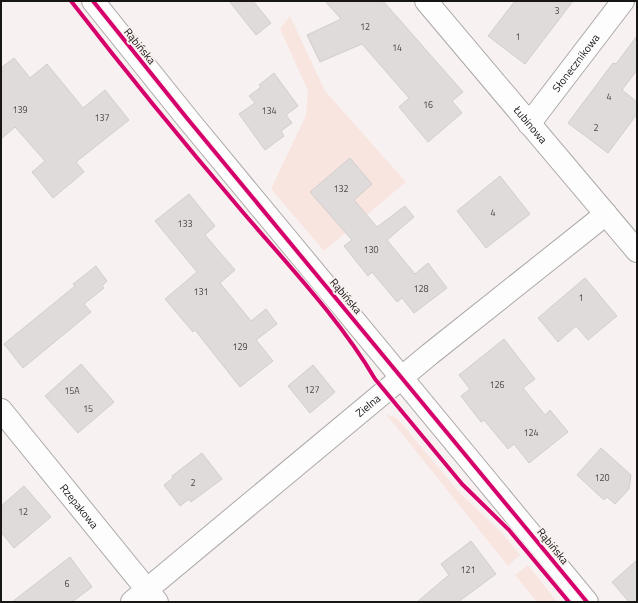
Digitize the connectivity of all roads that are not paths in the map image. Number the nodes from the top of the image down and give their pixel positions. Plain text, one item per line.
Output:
1 (93, 1) edge
2 (426, 1) edge
3 (623, 1) edge
4 (529, 124) junction
5 (606, 214) junction
6 (636, 250) edge
7 (403, 377) junction
8 (1, 410) edge
9 (145, 598) edge
10 (587, 602) edge

1 - 7 street, Rąbińska
2 - 4 street, Łubinowa
3 - 4 street, Słonecznikowa
4 - 5 street, Łubinowa
5 - 6 street, Łubinowa
5 - 7 street, Zielna
7 - 9 street, Zielna
7 - 10 street, Rąbińska
8 - 9 street, Rzepakowa

